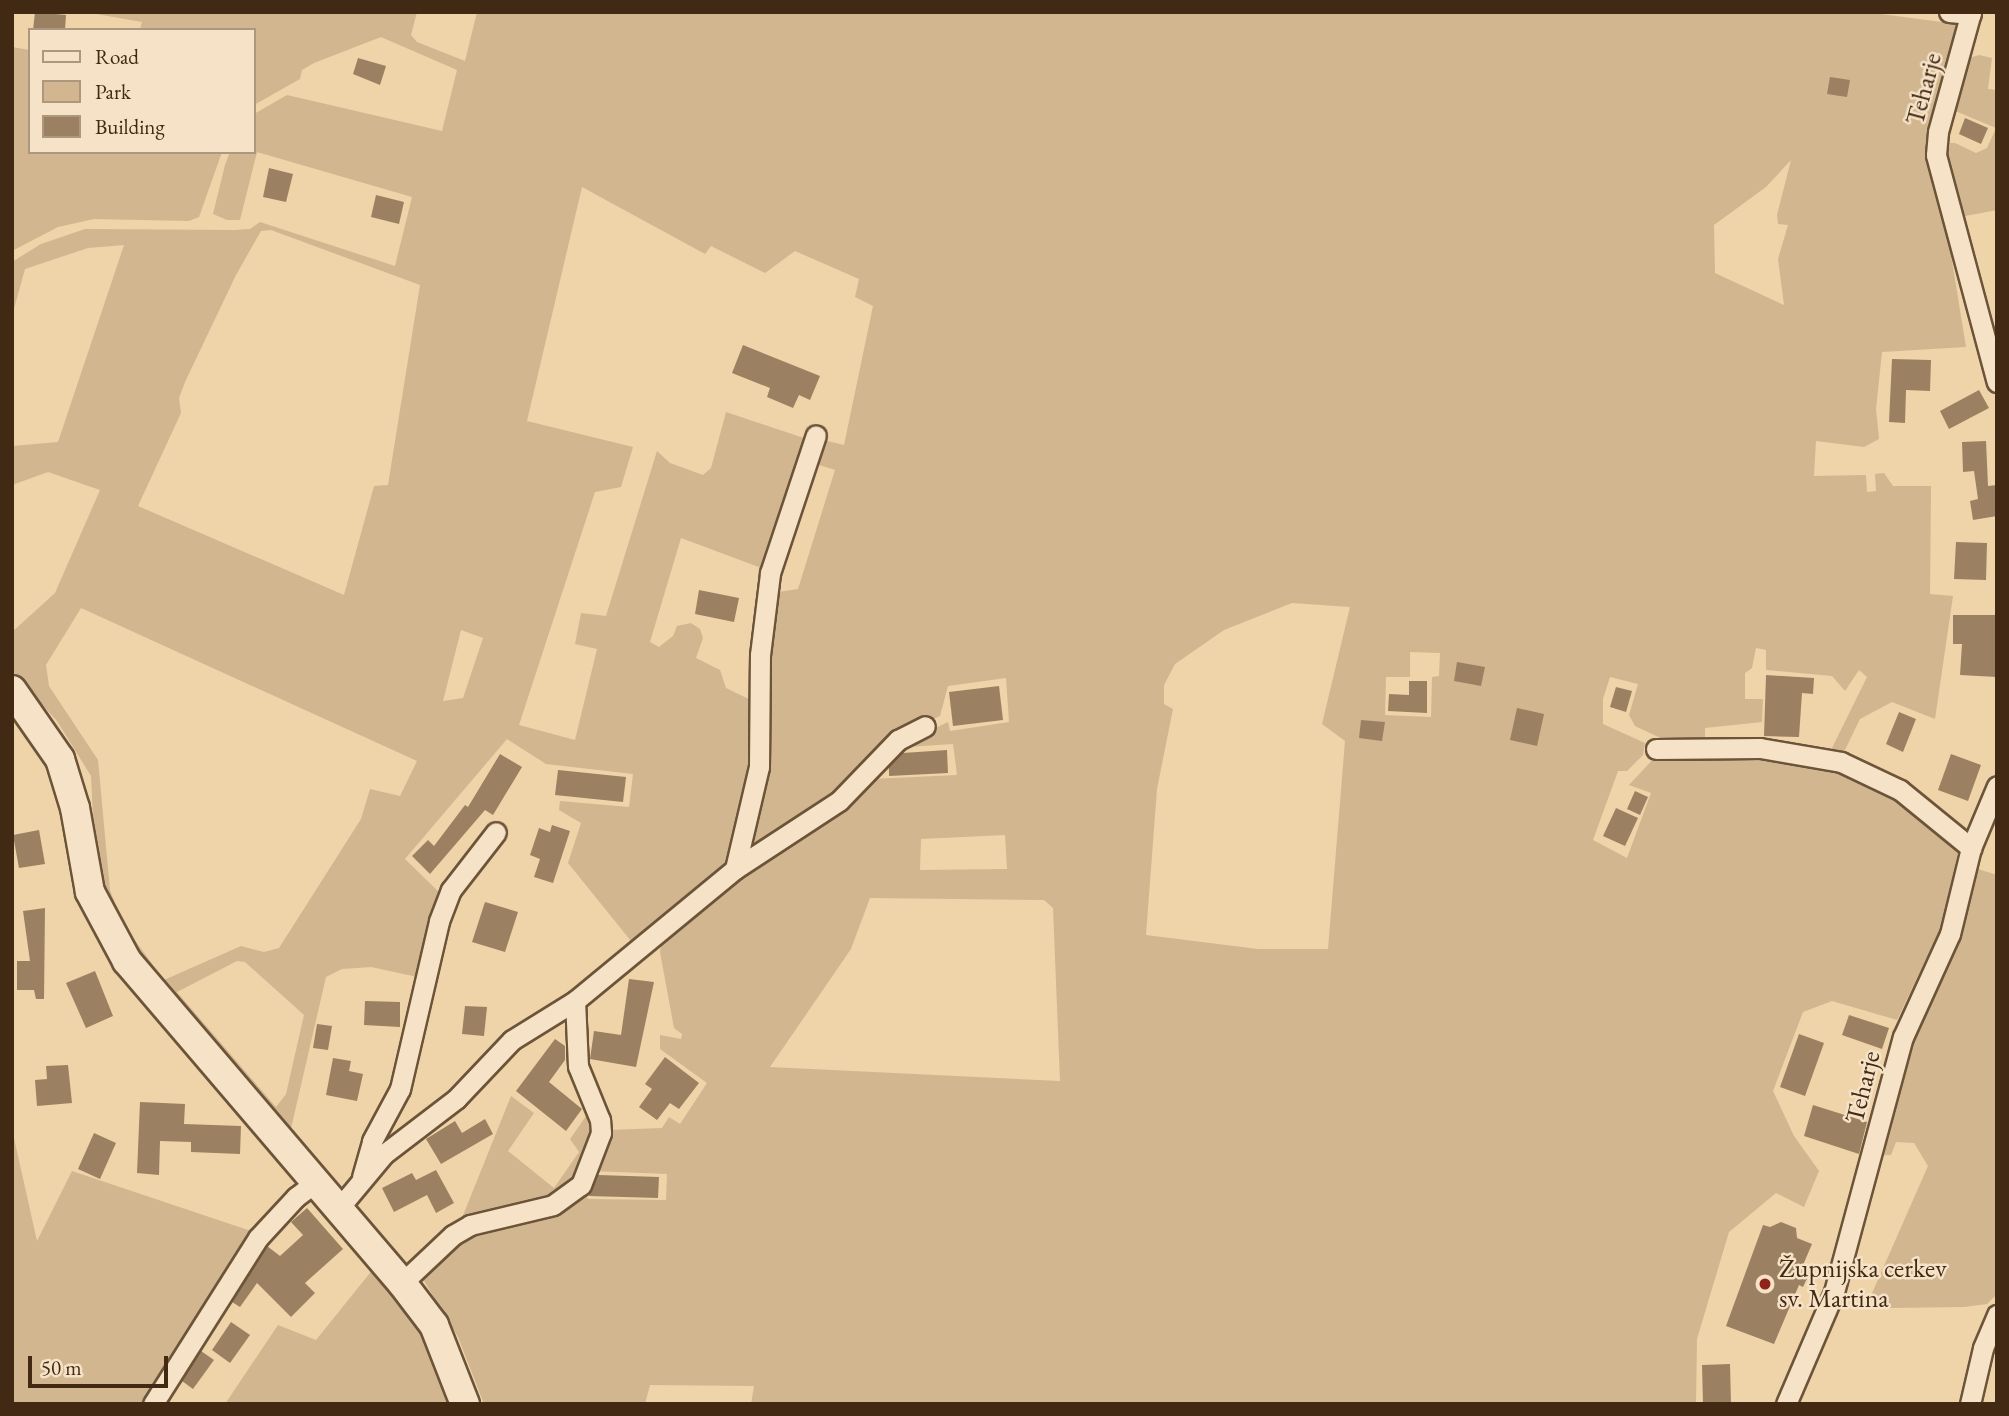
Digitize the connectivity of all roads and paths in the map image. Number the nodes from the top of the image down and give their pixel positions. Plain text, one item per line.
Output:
1 (1949, 12) edge
2 (1971, 13) edge
3 (1997, 382) edge
4 (817, 435) dead end
5 (12, 690) edge
6 (925, 726) dead end
7 (1656, 749) dead end
8 (1997, 786) edge
9 (496, 832) dead end
10 (1971, 848) junction
11 (735, 869) junction
12 (575, 1001) junction
13 (316, 1182) junction
14 (360, 1185) junction
15 (339, 1208) junction
16 (402, 1283) junction
17 (1997, 1315) edge
18 (153, 1404) edge
19 (465, 1404) edge
20 (1786, 1404) edge
21 (1970, 1404) edge

1 - 2 street
2 - 3 street, Teharje
4 - 11 street
5 - 13 main road
6 - 11 street
7 - 10 street
8 - 10 street, Teharje
9 - 14 street
10 - 20 street, Teharje
11 - 12 street
12 - 14 street
12 - 16 street
13 - 15 main road
13 - 18 street
14 - 15 street
15 - 16 main road
16 - 19 main road
17 - 21 street

